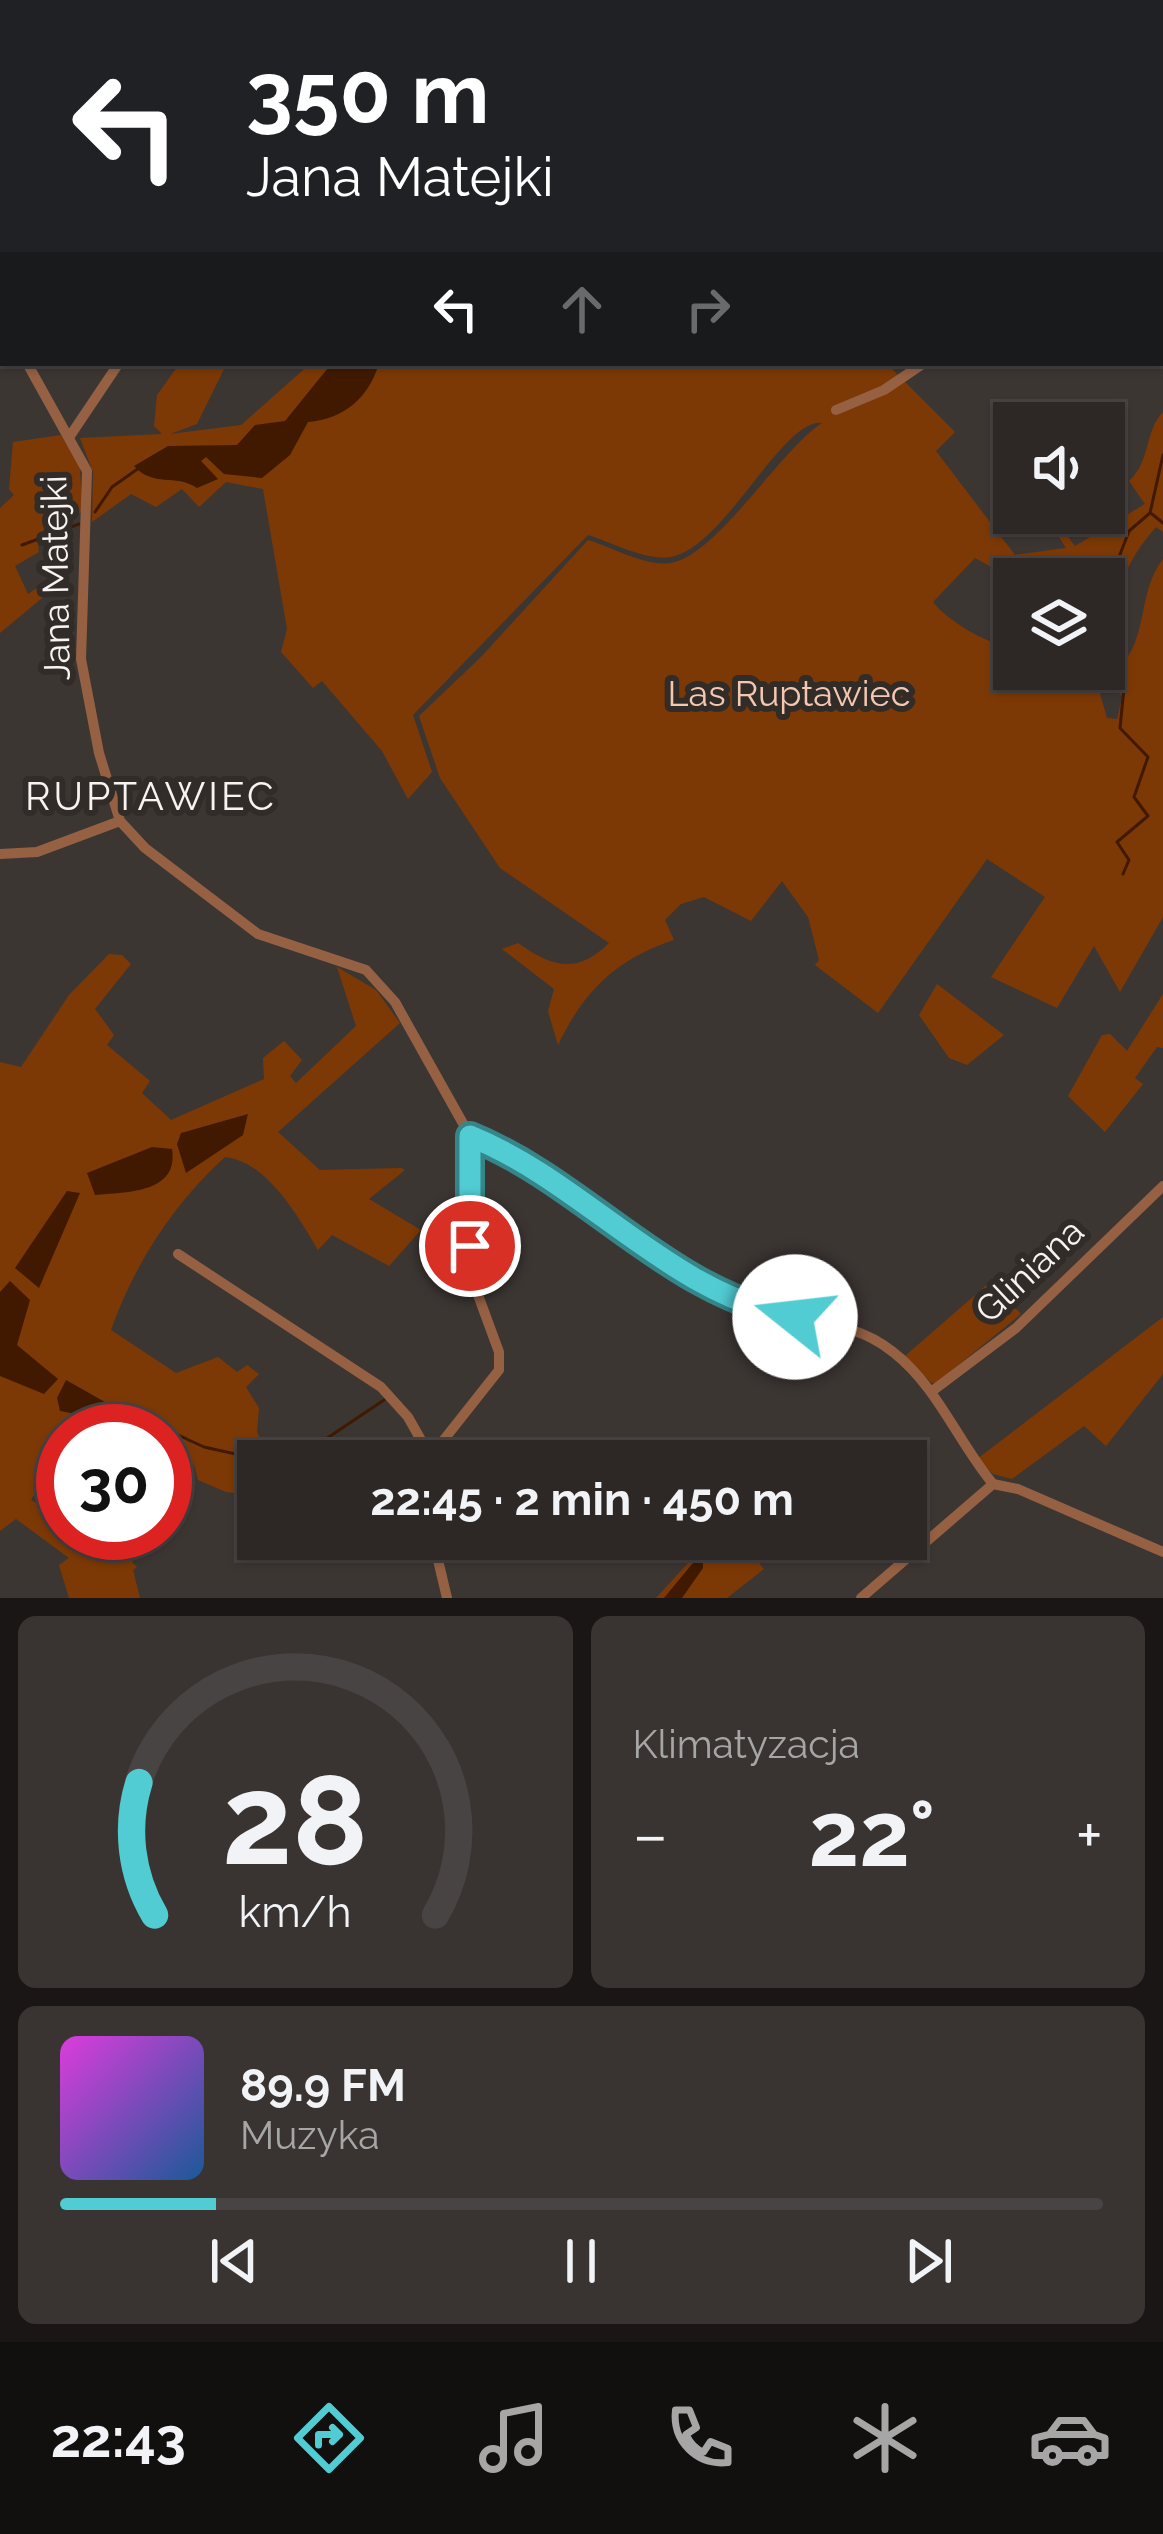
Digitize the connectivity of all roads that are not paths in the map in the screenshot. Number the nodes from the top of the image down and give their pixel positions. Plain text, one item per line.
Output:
1 (29, 366) edge
2 (117, 366) edge
3 (920, 366) edge
4 (836, 410) dead end
5 (70, 436) junction
6 (120, 821) junction
7 (0, 854) edge
8 (470, 1136) junction
9 (1163, 1186) edge
10 (178, 1254) dead end
11 (931, 1392) junction
12 (420, 1440) edge
13 (443, 1440) edge
14 (993, 1484) junction
15 (1163, 1552) edge
16 (438, 1560) edge
17 (447, 1598) edge
18 (861, 1598) edge

1 - 5 street, Jana Matejki
2 - 5 street
3 - 4 street
5 - 6 street, Jana Matejki
6 - 7 street
6 - 8 street
8 - 11 street
8 - 13 street
9 - 11 street, Gliniana
10 - 12 street
11 - 14 street
14 - 15 street
14 - 18 street
16 - 17 street

